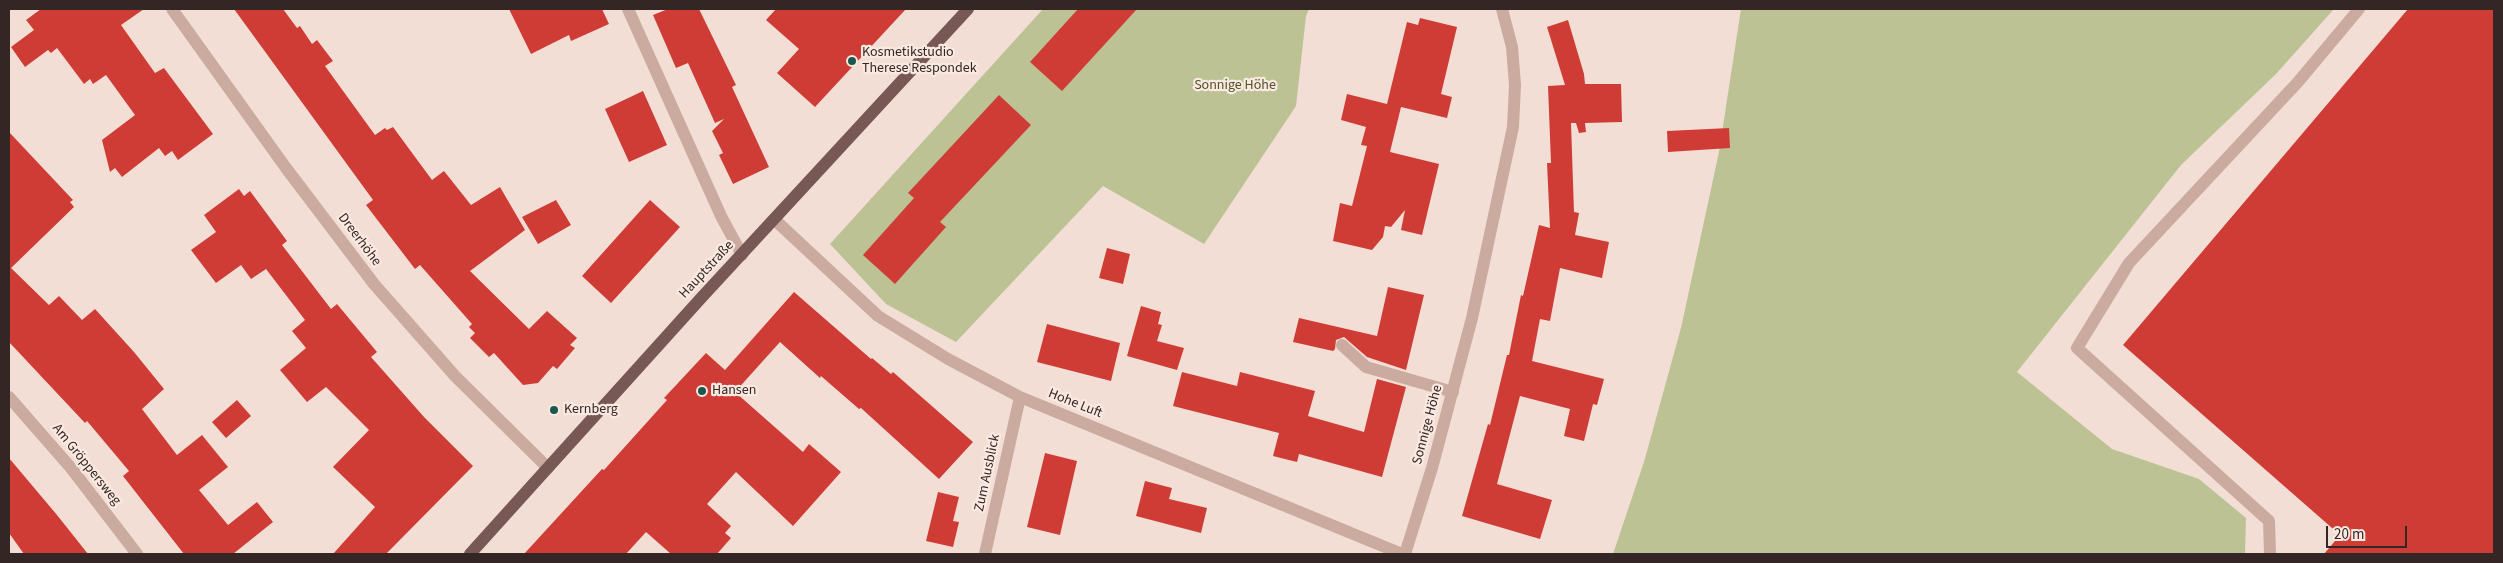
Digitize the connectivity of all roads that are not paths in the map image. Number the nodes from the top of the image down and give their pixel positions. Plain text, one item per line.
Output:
1 (172, 9) edge
2 (628, 9) edge
3 (968, 9) edge
4 (1502, 9) edge
5 (2359, 9) edge
6 (774, 220) junction
7 (742, 255) junction
8 (1342, 344) dead end
9 (1453, 392) junction
10 (9, 397) edge
11 (1020, 398) junction
12 (548, 468) junction
13 (137, 554) edge
14 (470, 554) edge
15 (985, 554) edge
16 (1403, 554) edge
17 (2270, 554) edge

1 - 12 street, Dreerhöhe
2 - 7 street
3 - 6 main road, Hauptstraße
4 - 9 street, Sonnige Höhe
5 - 17 street
6 - 7 main road, Hauptstraße
6 - 11 street, Hohe Luft
7 - 12 main road, Hauptstraße
8 - 9 street
9 - 16 street, Sonnige Höhe
10 - 13 street, Am Gröppersweg
11 - 15 street, Zum Ausblick
11 - 16 street, Hohe Luft
12 - 14 main road, Hauptstraße

